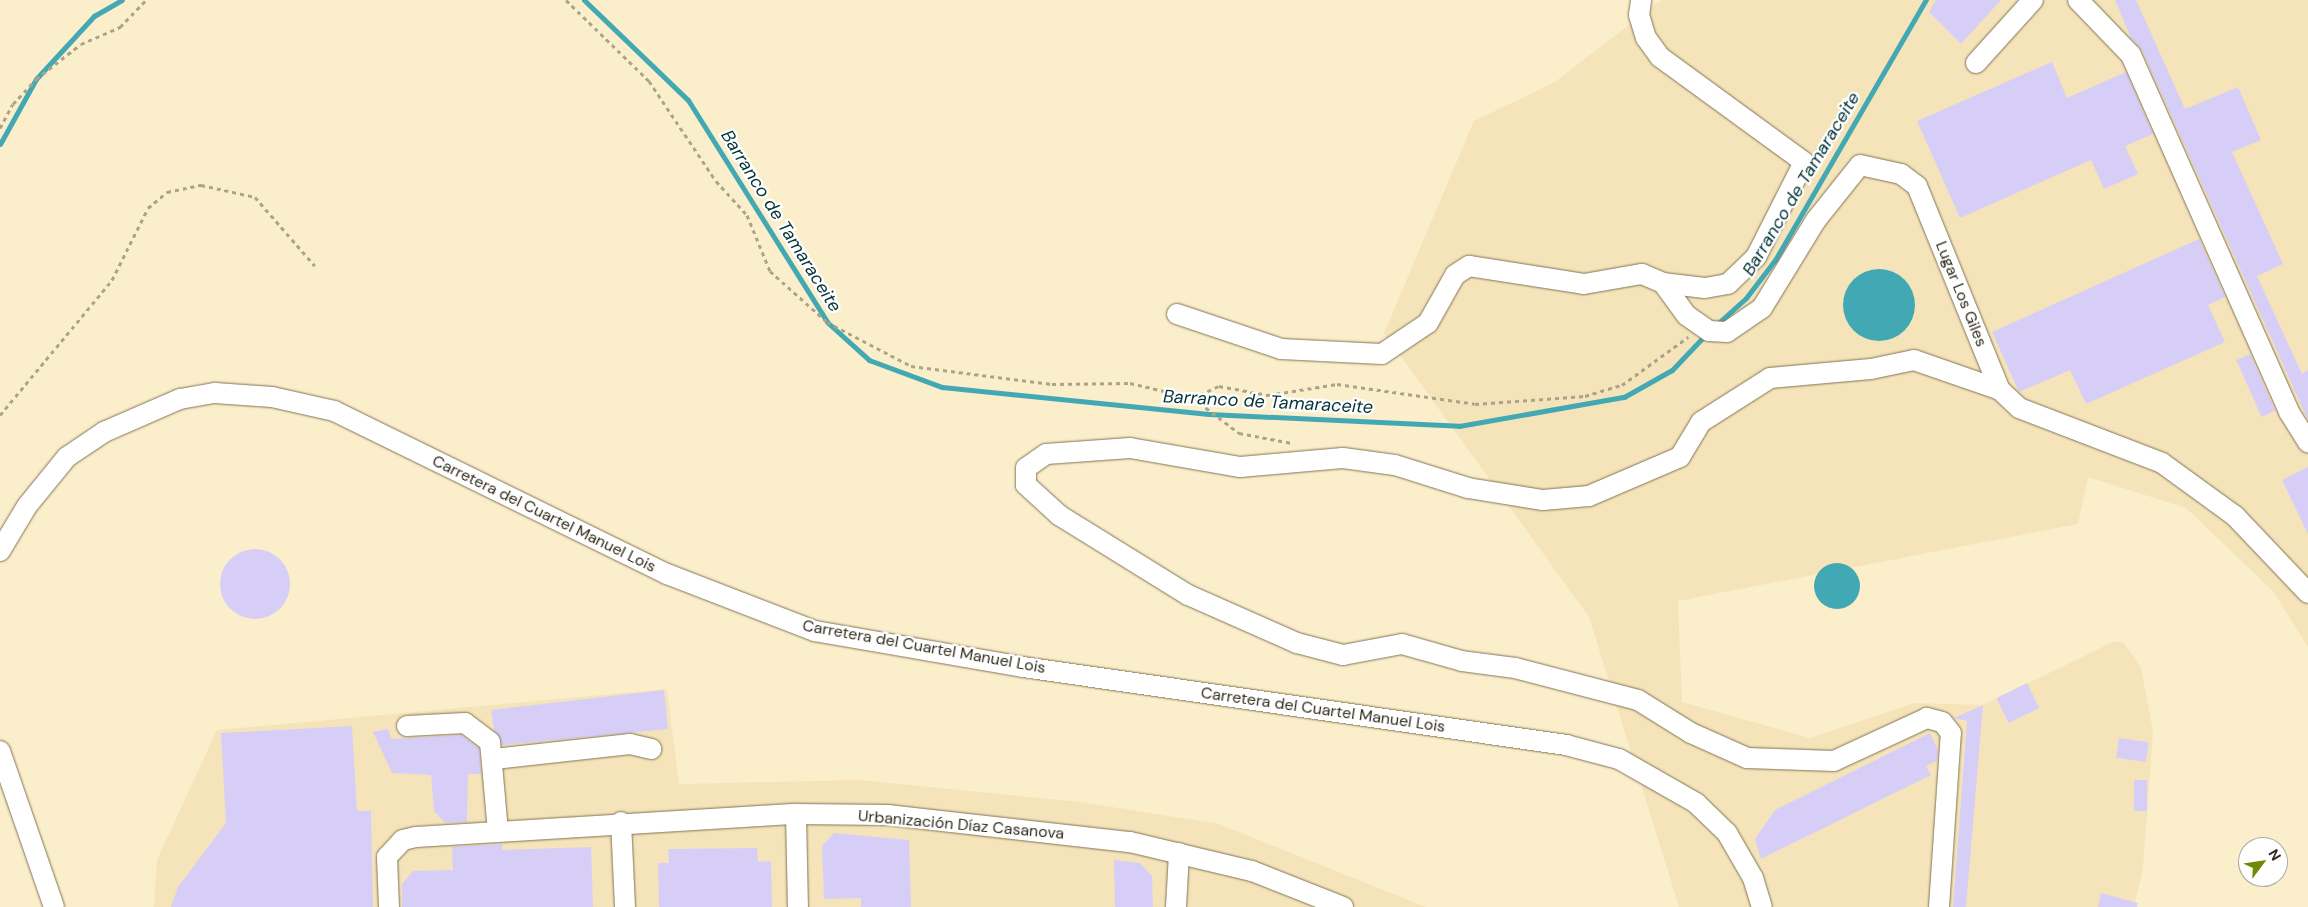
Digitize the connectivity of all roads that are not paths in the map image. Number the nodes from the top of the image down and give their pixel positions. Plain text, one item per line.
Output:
1 (1641, 0) edge
2 (2033, 0) edge
3 (2078, 0) edge
4 (1976, 63) dead end
5 (1663, 283) junction
6 (1177, 314) dead end
7 (2000, 390) junction
8 (2308, 442) edge
9 (0, 551) edge
10 (2308, 593) edge
11 (407, 726) dead end
12 (651, 749) dead end
13 (0, 751) edge
14 (494, 759) junction
15 (796, 814) junction
16 (621, 822) junction
17 (498, 831) junction
18 (1179, 853) junction
19 (54, 907) edge
20 (388, 907) edge
21 (625, 907) edge
22 (798, 907) edge
23 (1176, 907) edge
24 (1343, 907) edge
25 (1762, 907) edge
26 (1939, 907) edge

1 - 5 street
2 - 4 street
3 - 8 street
5 - 6 street
5 - 7 street, Lugar Los Giles
7 - 10 street, Lugar Los Giles
7 - 26 street
9 - 25 street, Carretera del Cuartel Manuel Lois
11 - 14 street
12 - 14 street
13 - 19 street
14 - 17 street
15 - 16 street, Urbanización Díaz Casanova
15 - 18 street, Urbanización Díaz Casanova
15 - 22 street
16 - 17 street, Urbanización Díaz Casanova
16 - 21 street
17 - 20 street, Urbanización Díaz Casanova
18 - 23 street
18 - 24 street, Urbanización Díaz Casanova

